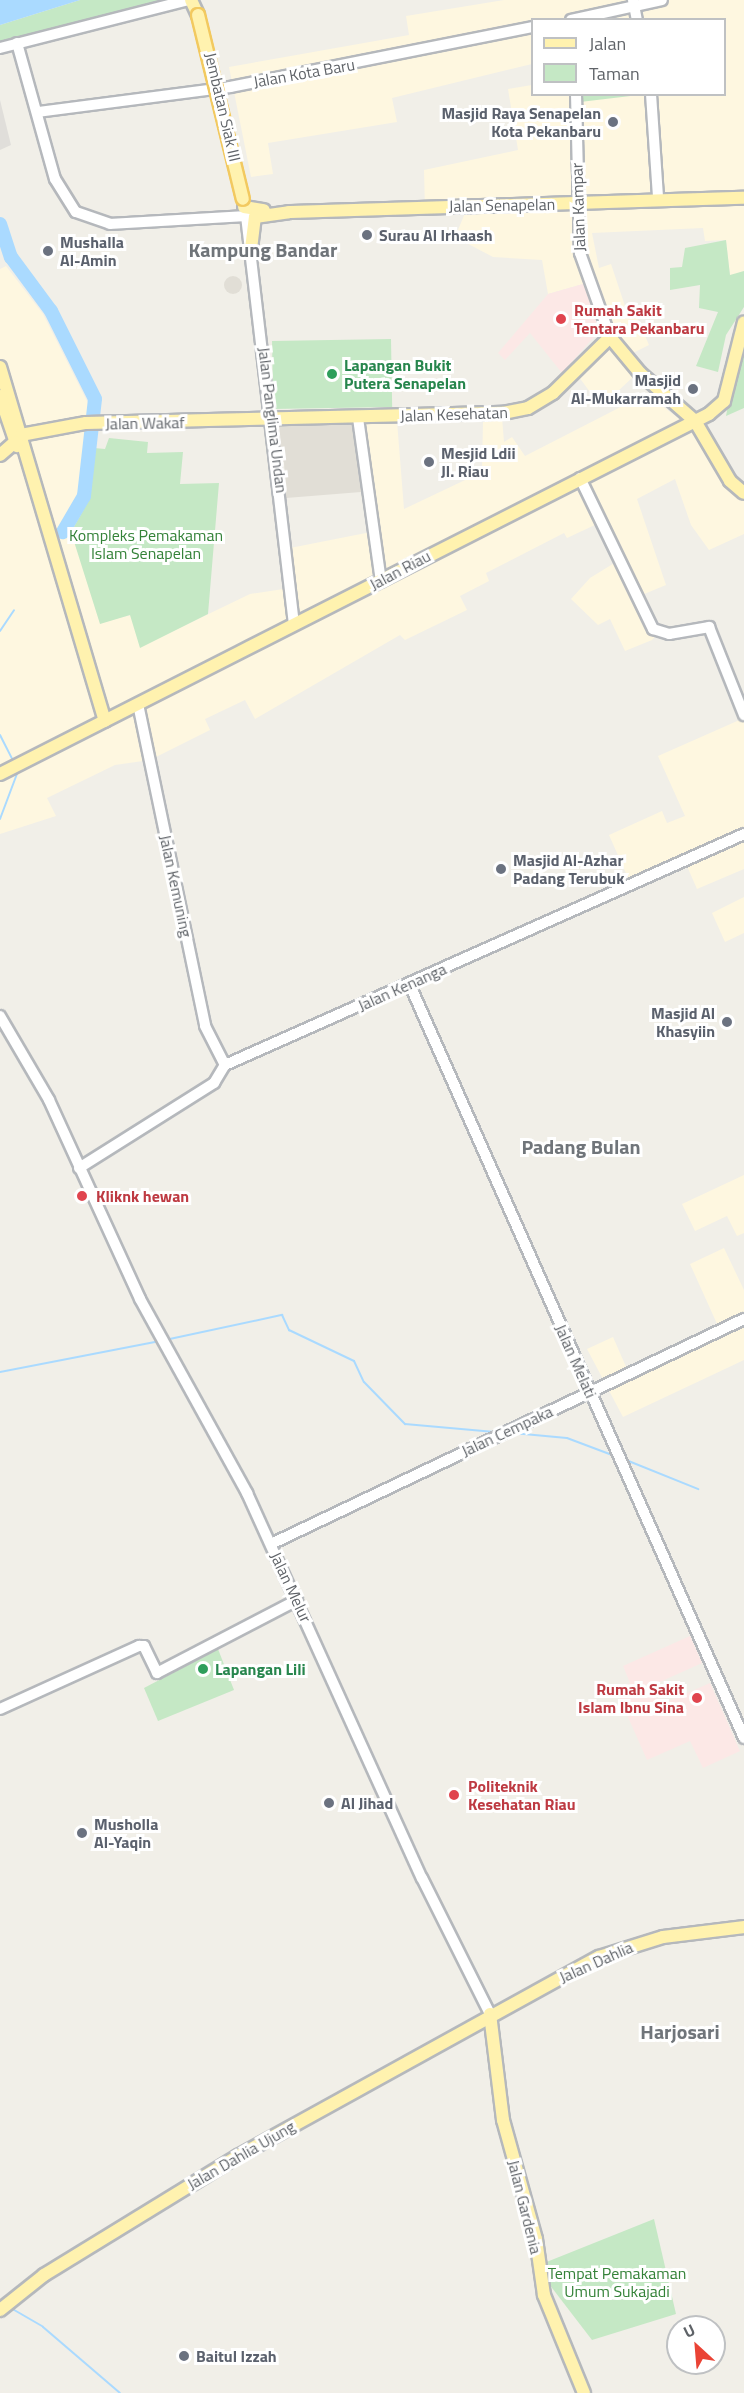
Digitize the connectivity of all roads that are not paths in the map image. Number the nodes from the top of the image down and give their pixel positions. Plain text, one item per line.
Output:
1 (190, 0) edge
2 (662, 0) edge
3 (634, 3) edge
4 (578, 18) edge
5 (637, 18) edge
6 (531, 27) edge
7 (17, 43) junction
8 (0, 48) edge
9 (576, 96) edge
10 (651, 96) edge
11 (38, 112) junction
12 (658, 198) junction
13 (744, 198) edge
14 (577, 202) junction
15 (249, 210) junction
16 (251, 249) joint
17 (744, 322) edge
18 (610, 337) junction
19 (0, 368) edge
20 (0, 396) edge
21 (358, 418) junction
22 (270, 420) junction
23 (695, 421) junction
24 (18, 438) junction
25 (0, 455) edge
26 (580, 478) junction
27 (744, 494) edge
28 (381, 581) junction
29 (294, 623) junction
30 (138, 704) junction
31 (744, 715) edge
32 (105, 721) junction
33 (0, 774) edge
34 (744, 834) edge
35 (409, 983) junction
36 (0, 1016) edge
37 (225, 1065) junction
38 (79, 1168) junction
39 (744, 1319) edge
40 (590, 1392) junction
41 (271, 1544) junction
42 (297, 1600) junction
43 (0, 1709) edge
44 (744, 1738) edge
45 (744, 1927) edge
46 (490, 2014) junction
47 (5, 2307) edge
48 (584, 2393) edge

1 - 7 street
1 - 15 main road, Jembatan Siak III, bridge
2 - 3 street
3 - 4 street
3 - 5 street
6 - 11 street, Jalan Kota Baru
7 - 8 street
7 - 11 street
9 - 14 street, Jalan Kampar
10 - 12 street
11 - 15 street
12 - 13 main road, Jalan Senapelan
12 - 14 main road, Jalan Senapelan
14 - 15 main road, Jalan Senapelan
14 - 18 street, Jalan Kampar
15 - 16 main road
16 - 22 street, Jalan Panglima Undan
17 - 23 main road, Jalan Riau
18 - 21 main road, Jalan Kesehatan
18 - 23 main road, Jalan Kampar
19 - 24 main road
20 - 24 main road
21 - 22 main road, Jalan Kesehatan
21 - 28 street
22 - 24 main road, Jalan Wakaf
22 - 29 street, Jalan Panglima Undan
23 - 26 main road, Jalan Riau
23 - 27 main road, Jalan Kampar
24 - 25 main road
24 - 32 main road
26 - 28 main road, Jalan Riau
26 - 31 street
28 - 29 main road, Jalan Riau
29 - 30 main road, Jalan Riau
30 - 32 main road, Jalan Riau
30 - 37 street, Jalan Kemuning
32 - 33 main road, Jalan Riau
34 - 35 street, Jalan Kenanga
35 - 37 street, Jalan Kenanga
35 - 40 street, Jalan Melati
36 - 38 street, Jalan Melur
37 - 38 street, Jalan Kenanga
38 - 41 street, Jalan Melur
39 - 40 street, Jalan Cempaka
40 - 41 street, Jalan Cempaka
40 - 44 street, Jalan Melati
41 - 42 street, Jalan Melur
42 - 43 street
42 - 46 street, Jalan Melur
45 - 46 main road, Jalan Dahlia
46 - 47 main road, Jalan Dahlia Ujung
46 - 48 main road, Jalan Gardenia

